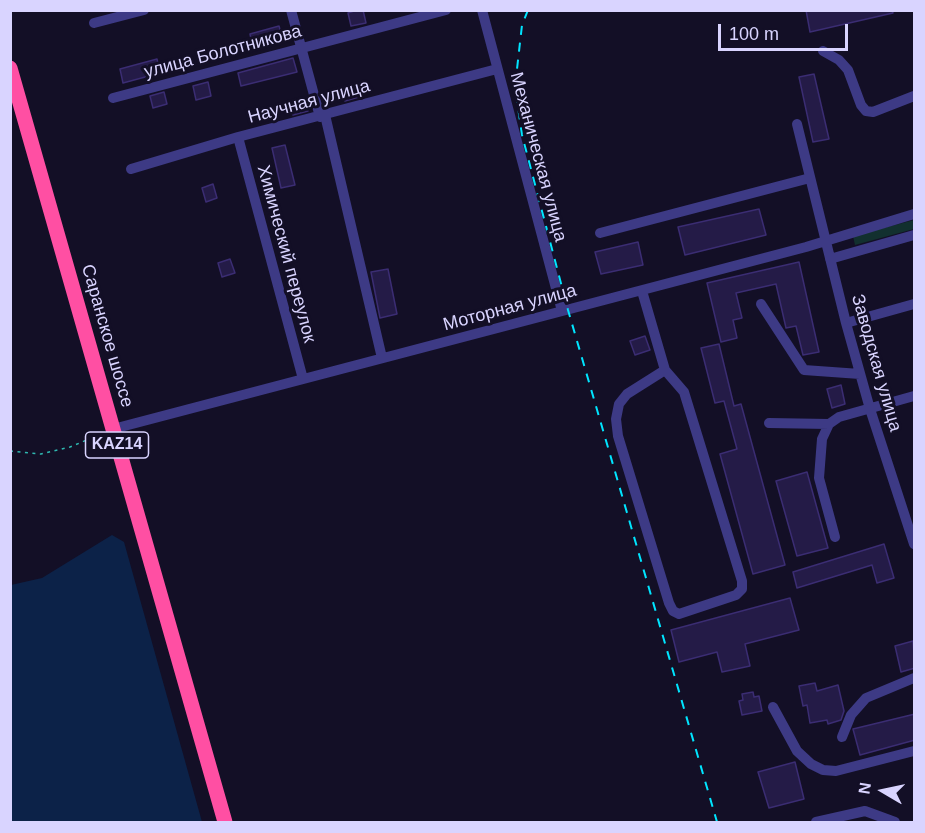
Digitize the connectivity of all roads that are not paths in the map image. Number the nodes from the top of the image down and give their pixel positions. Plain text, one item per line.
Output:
1 (144, 10) edge
2 (291, 10) edge
3 (446, 10) edge
4 (482, 10) edge
5 (94, 23) dead end
6 (302, 49) junction
7 (823, 51) dead end
8 (10, 68) edge
9 (497, 69) junction
10 (915, 96) edge
11 (113, 98) dead end
12 (323, 116) junction
13 (797, 124) dead end
14 (238, 137) junction
15 (131, 169) dead end
16 (810, 178) junction
17 (915, 214) edge
18 (600, 233) dead end
19 (915, 235) edge
20 (825, 240) junction
21 (830, 258) junction
22 (642, 291) junction
23 (760, 304) dead end
24 (915, 304) edge
25 (562, 311) junction
26 (846, 323) junction
27 (382, 358) junction
28 (665, 370) junction
29 (860, 374) junction
30 (303, 379) junction
31 (915, 396) edge
32 (870, 409) junction
33 (769, 423) dead end
34 (829, 424) junction
35 (113, 429) junction
36 (835, 537) dead end
37 (915, 544) edge
38 (915, 678) edge
39 (773, 707) dead end
40 (842, 737) dead end
41 (915, 751) edge
42 (225, 822) edge
43 (816, 822) edge
44 (895, 822) edge

1 - 5 street
2 - 6 street
3 - 6 street, улица Болотникова
4 - 9 street, Механическая улица
6 - 11 street, улица Болотникова
6 - 12 street
7 - 10 street
8 - 35 highway, Саранское шоссе / KAZ14
9 - 12 street, Научная улица
9 - 25 street, Механическая улица
12 - 14 street, Научная улица
12 - 27 street
13 - 16 street, Заводская улица
14 - 15 street, Научная улица
14 - 30 street, Химический переулок
16 - 18 street
16 - 20 street, Заводская улица
17 - 20 street, Моторная улица
19 - 21 street
20 - 21 street, Заводская улица
20 - 22 street, Моторная улица
21 - 26 street, Заводская улица
22 - 25 street, Моторная улица
22 - 28 street
23 - 29 street
24 - 26 street
25 - 27 street, Моторная улица
26 - 29 street, Заводская улица
27 - 30 street, Моторная улица
28 - 28 street
29 - 32 street, Заводская улица
30 - 35 street, Моторная улица
31 - 32 street
32 - 34 street
32 - 37 street, Заводская улица
33 - 34 street
34 - 36 street
35 - 42 highway, Саранское шоссе / KAZ14
38 - 40 street
39 - 41 street
43 - 44 street

